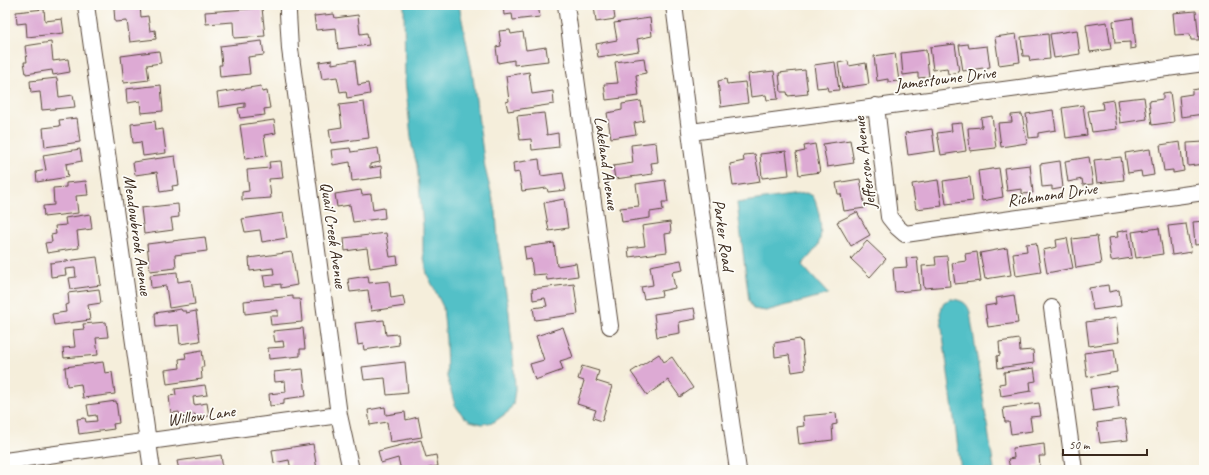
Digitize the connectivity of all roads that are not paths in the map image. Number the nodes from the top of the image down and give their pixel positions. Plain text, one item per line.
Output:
1 (86, 5) edge
2 (288, 5) edge
3 (566, 5) edge
4 (674, 5) edge
5 (1204, 63) edge
6 (876, 106) junction
7 (691, 132) junction
8 (1204, 192) edge
9 (905, 234) joint
10 (1052, 308) dead end
11 (610, 326) dead end
12 (339, 414) junction
13 (147, 441) junction
14 (5, 461) edge
15 (152, 470) edge
16 (351, 470) edge
17 (738, 470) edge
18 (1074, 470) edge

1 - 13 street, Meadowbrook Avenue
2 - 12 street, Quail Creek Avenue
3 - 11 street, Lakeland Avenue
4 - 7 street, Parker Road
5 - 6 street, Jamestowne Drive
6 - 7 street, Jamestowne Drive
6 - 9 street, Jefferson Avenue
7 - 17 street, Parker Road
8 - 9 street, Richmond Drive
10 - 18 street
12 - 13 street, Willow Lane
12 - 16 street, Quail Creek Avenue
13 - 14 street, Willow Lane
13 - 15 street, Meadowbrook Avenue

